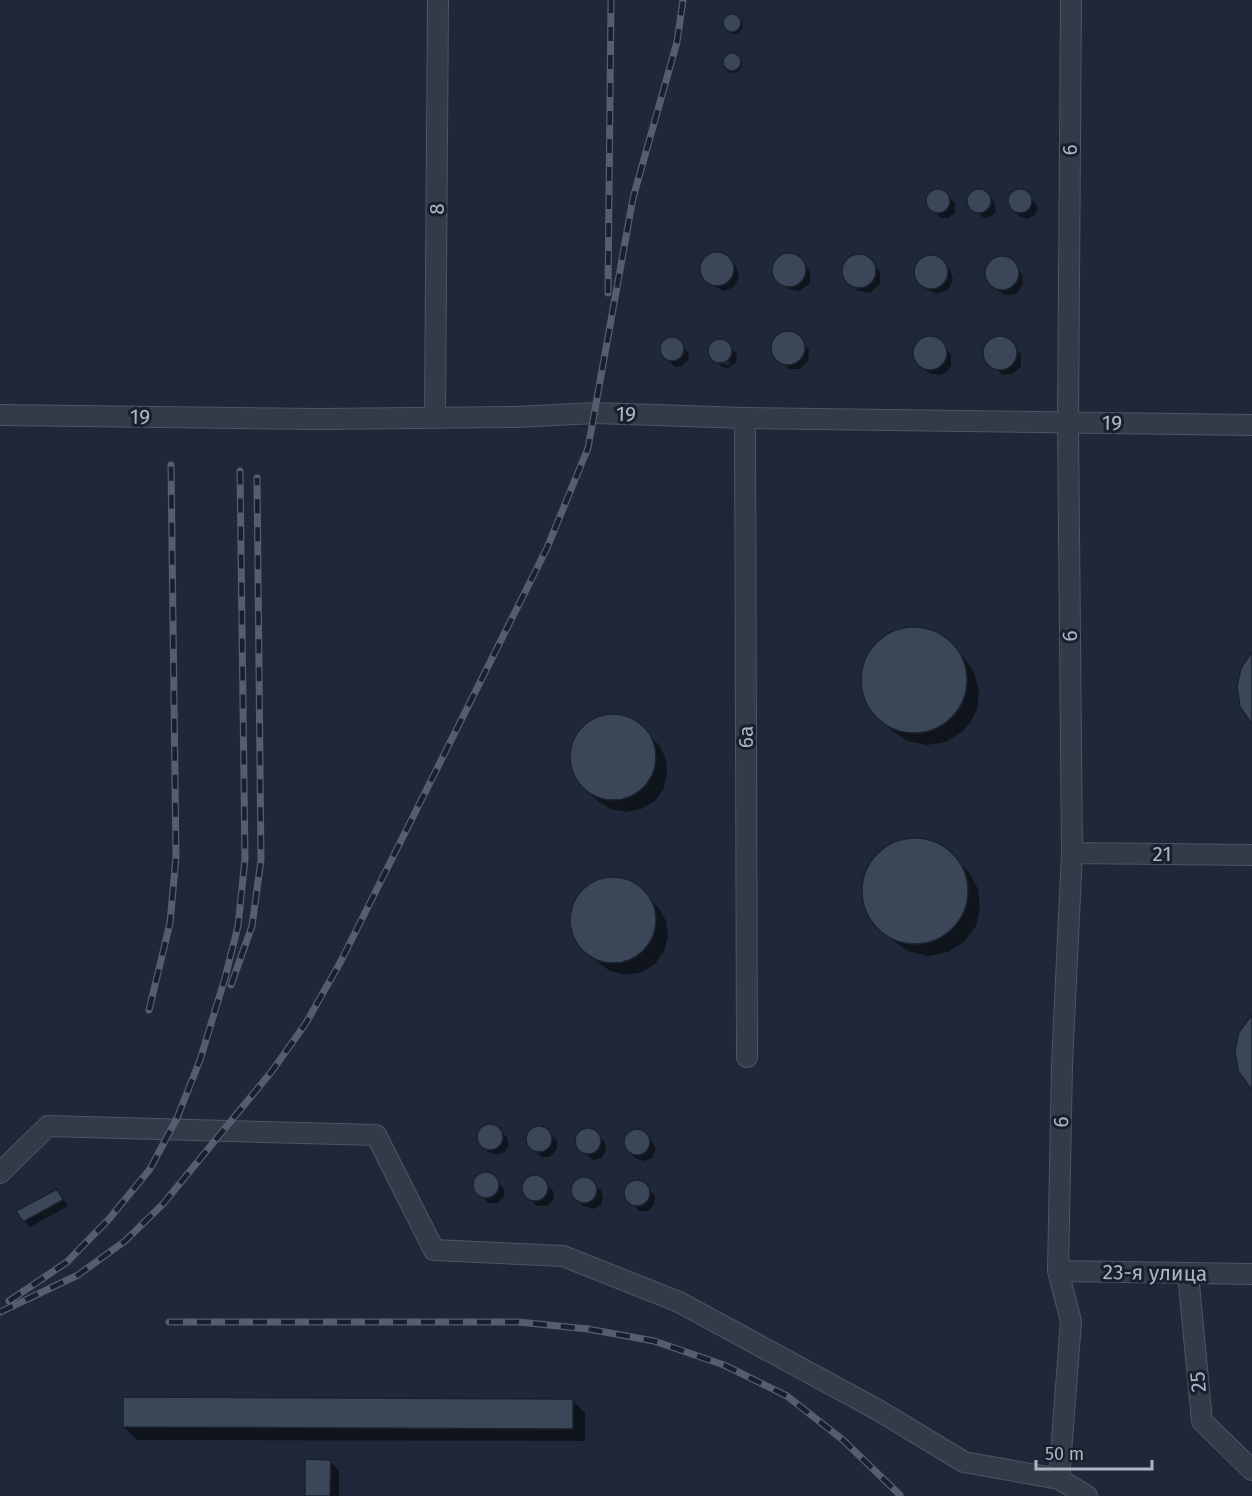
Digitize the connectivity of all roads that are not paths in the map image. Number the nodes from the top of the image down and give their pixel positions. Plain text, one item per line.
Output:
1 (438, 0) edge
2 (1071, 0) edge
3 (0, 415) edge
4 (435, 418) junction
5 (745, 418) junction
6 (1068, 423) junction
7 (1252, 425) edge
8 (1072, 853) junction
9 (1252, 855) edge
10 (747, 1057) dead end
11 (0, 1173) edge
12 (1058, 1271) junction
13 (1188, 1274) junction
14 (1252, 1274) edge
15 (1252, 1470) edge
16 (1059, 1479) junction
17 (1087, 1496) edge

1 - 4 street, 8 / 8
2 - 6 street, 6 / 6
3 - 4 street, 19
4 - 5 street, 19
5 - 6 street, 19
5 - 10 street, 6a / 6a
6 - 7 street, 19
6 - 8 street, 6 / 6
8 - 9 street, 21 / 21
8 - 12 street, 6 / 6
11 - 16 street
12 - 13 street, 23-я улица
12 - 16 street, 6
13 - 14 street, 23-я улица
13 - 15 street, 25 / 25
16 - 17 street

